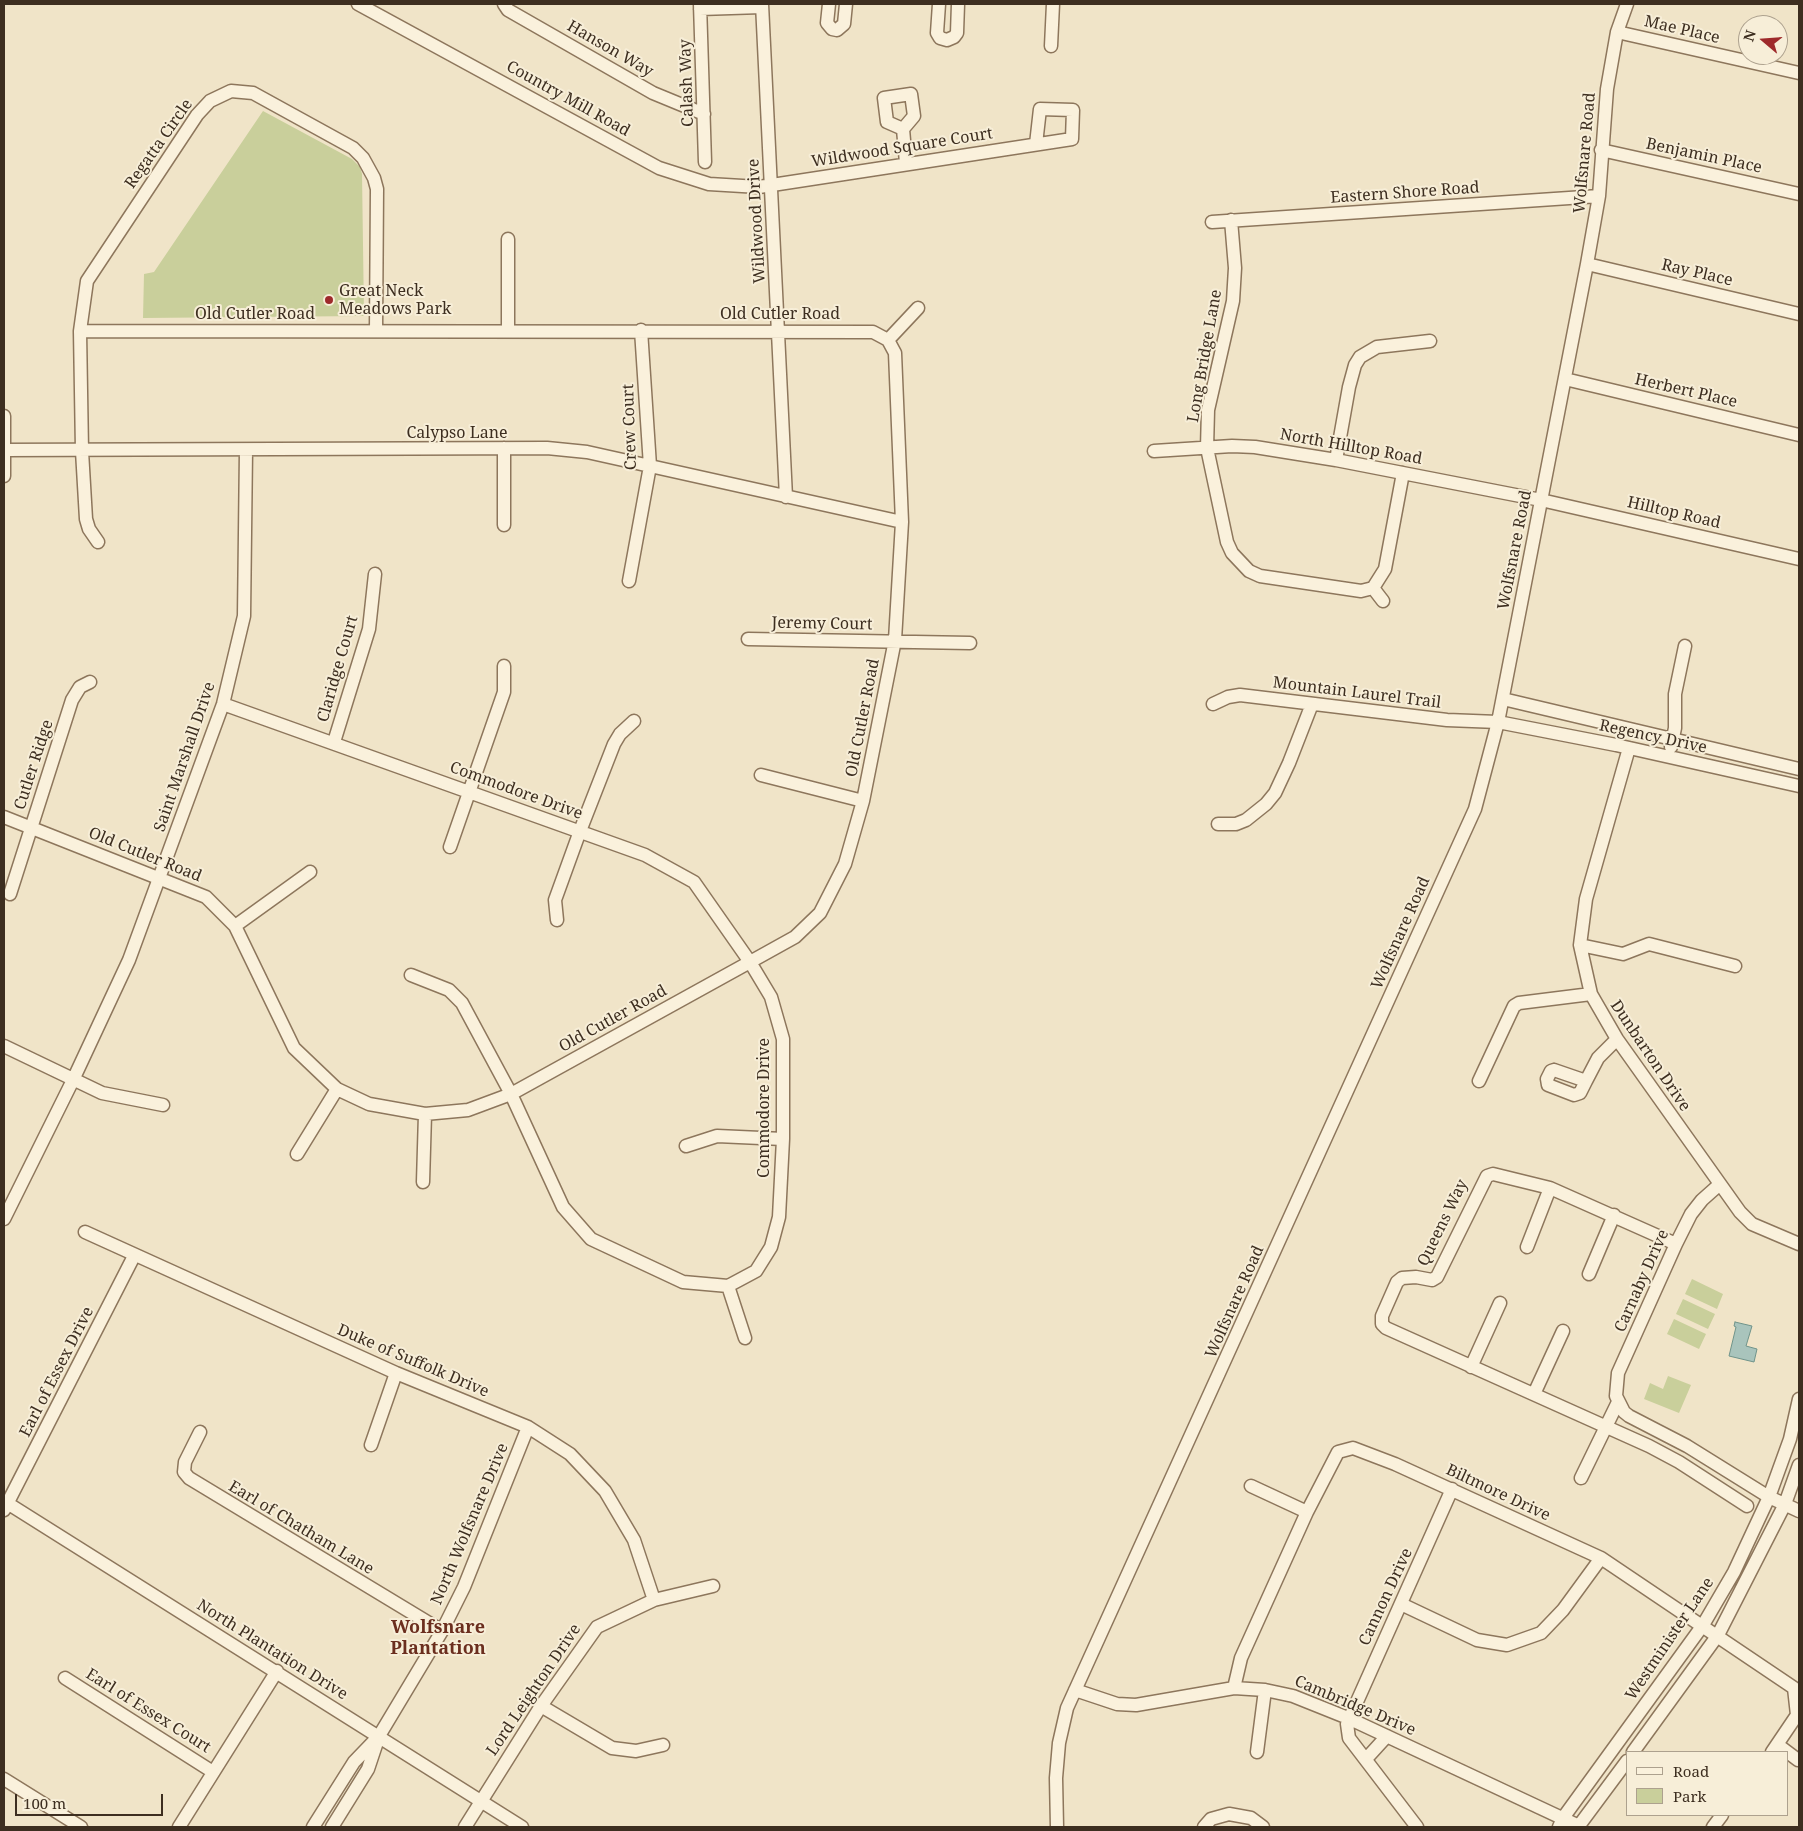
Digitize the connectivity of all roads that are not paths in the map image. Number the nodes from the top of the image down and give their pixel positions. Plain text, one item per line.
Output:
1 (358, 4) edge
2 (504, 4) edge
3 (829, 4) edge
4 (846, 4) edge
5 (939, 4) edge
6 (958, 4) edge
7 (1053, 4) edge
8 (1627, 4) edge
9 (762, 5) edge
10 (700, 7) edge
11 (1617, 32) junction
12 (1051, 46) dead end
13 (1799, 72) edge
14 (704, 114) junction
15 (902, 129) dead end
16 (1036, 144) dead end
17 (1601, 150) junction
18 (705, 162) dead end
19 (906, 163) junction
20 (772, 185) junction
21 (1799, 194) edge
22 (1599, 196) junction
23 (1231, 220) junction
24 (1212, 222) dead end
25 (508, 239) dead end
26 (1587, 264) junction
27 (918, 308) dead end
28 (1799, 314) edge
29 (641, 330) junction
30 (80, 331) junction
31 (376, 331) junction
32 (508, 331) junction
33 (778, 331) junction
34 (888, 340) junction
35 (1430, 341) dead end
36 (1565, 379) junction
37 (4, 416) edge
38 (1799, 435) edge
39 (504, 448) junction
40 (1207, 448) junction
41 (4, 450) edge
42 (246, 450) junction
43 (82, 451) junction
44 (1154, 451) dead end
45 (1336, 460) junction
46 (650, 466) junction
47 (1403, 472) junction
48 (4, 476) edge
49 (786, 497) junction
50 (1541, 500) junction
51 (902, 522) junction
52 (504, 525) dead end
53 (98, 542) dead end
54 (1799, 559) edge
55 (375, 574) dead end
56 (629, 581) dead end
57 (1373, 588) junction
58 (1384, 601) dead end
59 (748, 639) dead end
60 (895, 640) junction
61 (970, 643) dead end
62 (1685, 646) dead end
63 (504, 666) dead end
64 (90, 682) dead end
65 (1503, 699) junction
66 (223, 704) junction
67 (1213, 704) dead end
68 (1312, 704) junction
69 (634, 721) dead end
70 (1498, 722) junction
71 (1621, 727) junction
72 (1673, 739) junction
73 (334, 742) junction
74 (1623, 746) junction
75 (1668, 757) junction
76 (1798, 769) edge
77 (761, 774) dead end
78 (1796, 786) edge
79 (469, 791) junction
80 (863, 801) junction
81 (4, 817) edge
82 (1218, 824) dead end
83 (31, 828) junction
84 (580, 831) junction
85 (450, 847) dead end
86 (310, 872) dead end
87 (160, 877) junction
88 (10, 894) dead end
89 (557, 920) dead end
90 (235, 926) junction
91 (1580, 945) junction
92 (750, 962) junction
93 (1735, 966) dead end
94 (411, 975) dead end
95 (1591, 994) junction
96 (1617, 1039) junction
97 (4, 1046) edge
98 (73, 1080) junction
99 (1586, 1081) dead end
100 (1479, 1082) dead end
101 (337, 1089) junction
102 (511, 1094) junction
103 (163, 1105) dead end
104 (425, 1114) junction
105 (783, 1139) junction
106 (686, 1146) dead end
107 (297, 1154) dead end
108 (423, 1182) dead end
109 (1720, 1184) junction
110 (1550, 1188) junction
111 (8, 1200) edge
112 (1614, 1215) junction
113 (4, 1219) edge
114 (85, 1232) dead end
115 (1676, 1244) junction
116 (1799, 1244) edge
117 (1527, 1247) dead end
118 (134, 1256) junction
119 (1589, 1274) dead end
120 (728, 1286) junction
121 (1500, 1303) dead end
122 (1563, 1332) dead end
123 (745, 1338) dead end
124 (1471, 1366) junction
125 (396, 1373) junction
126 (1534, 1394) junction
127 (1799, 1399) edge
128 (1618, 1402) junction
129 (1605, 1426) junction
130 (528, 1427) junction
131 (200, 1432) dead end
132 (1794, 1441) edge
133 (371, 1446) dead end
134 (1687, 1446) junction
135 (1679, 1462) junction
136 (1799, 1465) edge
137 (1581, 1478) dead end
138 (1251, 1486) dead end
139 (1452, 1489) junction
140 (1769, 1497) junction
141 (5, 1504) edge
142 (1786, 1504) junction
143 (1747, 1506) dead end
144 (1799, 1511) edge
145 (1307, 1512) junction
146 (1601, 1558) junction
147 (713, 1586) dead end
148 (654, 1600) junction
149 (1401, 1604) junction
150 (1704, 1625) junction
151 (442, 1631) junction
152 (1718, 1635) junction
153 (277, 1671) junction
154 (65, 1678) dead end
155 (1234, 1688) junction
156 (1075, 1690) junction
157 (1265, 1690) junction
158 (541, 1706) junction
159 (1348, 1718) junction
160 (379, 1736) junction
161 (1387, 1736) junction
162 (663, 1745) dead end
163 (1775, 1749) edge
164 (1634, 1751) edge
165 (1256, 1752) dead end
166 (1788, 1755) edge
167 (1366, 1759) junction
168 (1798, 1760) dead end
169 (1626, 1761) edge
170 (214, 1772) junction
171 (4, 1779) edge
172 (481, 1800) junction
173 (1721, 1816) edge
174 (1561, 1823) edge
175 (1262, 1826) edge
176 (81, 1827) edge
177 (179, 1827) edge
178 (313, 1827) edge
179 (332, 1827) edge
180 (465, 1827) edge
181 (522, 1827) edge
182 (1057, 1827) edge
183 (1204, 1827) edge
184 (1417, 1827) edge
185 (1579, 1827) edge
186 (1713, 1827) edge

1 - 20 street, Country Mill Road
2 - 14 street, Hanson Way
3 - 4 street
5 - 6 street
7 - 12 street
8 - 11 street, Wolfsnare Road
9 - 10 street
9 - 20 street, Wildwood Drive
10 - 14 street, Calash Way
11 - 13 street, Mae Place
11 - 17 street, Wolfsnare Road
14 - 18 street, Calash Way
15 - 19 street
16 - 19 street, Wildwood Square Court
17 - 21 street, Benjamin Place
17 - 22 street, Wolfsnare Road
19 - 20 street, Wildwood Square Court
20 - 33 street, Wildwood Drive
22 - 23 street, Eastern Shore Road
22 - 26 street, Wolfsnare Road
23 - 24 street, Eastern Shore Road
23 - 40 street, Long Bridge Lane
25 - 32 street
26 - 28 street, Ray Place
26 - 36 street, Wolfsnare Road
27 - 34 street
29 - 32 street, Old Cutler Road
29 - 33 street, Old Cutler Road
29 - 46 street, Crew Court
30 - 31 street, Old Cutler Road
30 - 31 street, Regatta Circle
30 - 43 street, Regatta Circle
31 - 32 street, Old Cutler Road
33 - 34 street, Old Cutler Road
33 - 49 street, Wildwood Drive
34 - 51 street, Old Cutler Road
35 - 45 street
36 - 38 street, Herbert Place
36 - 50 street, Wolfsnare Road
37 - 41 street
39 - 42 street, Calypso Lane
39 - 46 street, Calypso Lane
39 - 52 street
40 - 44 street, North Hilltop Road
40 - 45 street, North Hilltop Road
40 - 57 street, Long Bridge Lane
41 - 43 street, Calypso Lane
41 - 48 street
42 - 43 street, Calypso Lane
42 - 66 street, Saint Marshall Drive
43 - 53 street, Regatta Circle
45 - 47 street, North Hilltop Road
46 - 49 street, Calypso Lane
46 - 56 street, Crew Court
47 - 50 street, North Hilltop Road
47 - 57 street
49 - 51 street, Calypso Lane
50 - 54 street, Hilltop Road
50 - 65 street, Wolfsnare Road
51 - 60 street, Old Cutler Road
55 - 73 street, Claridge Court
57 - 58 street
59 - 60 street, Jeremy Court
60 - 61 street, Jeremy Court
60 - 80 street, Old Cutler Road
62 - 72 street
63 - 79 street
64 - 83 street, Cutler Ridge
65 - 70 street, Wolfsnare Road
65 - 71 street, Regency Drive
66 - 73 street, Commodore Drive
66 - 87 street, Saint Marshall Drive
67 - 68 street, Mountain Laurel Trail
68 - 70 street, Mountain Laurel Trail
68 - 82 street
69 - 84 street
70 - 74 street, Regency Drive
70 - 156 street, Wolfsnare Road
71 - 72 street, Regency Drive
71 - 74 street, Dunbarton Drive
72 - 75 street
72 - 76 street, Regency Drive
73 - 79 street, Commodore Drive
74 - 75 street, Regency Drive
74 - 91 street, Dunbarton Drive
75 - 78 street, Regency Drive
76 - 78 street
77 - 80 street
79 - 84 street, Commodore Drive
79 - 85 street
80 - 92 street, Old Cutler Road
81 - 83 street, Old Cutler Road
83 - 87 street, Old Cutler Road
83 - 88 street, Cutler Ridge
84 - 89 street
84 - 92 street, Commodore Drive
86 - 90 street
87 - 90 street, Old Cutler Road
87 - 98 street, Saint Marshall Drive
90 - 101 street, Old Cutler Road
91 - 93 street
91 - 95 street, Dunbarton Drive
92 - 102 street, Old Cutler Road
92 - 105 street, Commodore Drive
94 - 102 street
95 - 96 street, Dunbarton Drive
95 - 100 street
96 - 99 street
96 - 109 street, Dunbarton Drive
97 - 98 street
98 - 103 street
98 - 111 street, Saint Marshall Drive
101 - 104 street, Old Cutler Road
101 - 107 street
102 - 104 street, Old Cutler Road
102 - 120 street
104 - 108 street
105 - 106 street
105 - 120 street, Commodore Drive
109 - 115 street, Carnaby Drive
109 - 116 street, Dunbarton Drive
110 - 112 street, Queens Way
110 - 117 street
110 - 124 street, Queens Way
111 - 113 street, Saint Marshall Drive
112 - 115 street, Queens Way
112 - 119 street
114 - 118 street, Duke of Suffolk Drive
115 - 128 street, Carnaby Drive
118 - 125 street, Duke of Suffolk Drive
118 - 141 street, Earl of Essex Drive
120 - 123 street
121 - 124 street
122 - 126 street
124 - 126 street, Queens Way
125 - 130 street, Duke of Suffolk Drive
125 - 133 street
126 - 129 street, Queens Way
127 - 132 street, Westminister Lane
128 - 129 street, Carnaby Drive
128 - 134 street
129 - 135 street, Queens Way
129 - 137 street, Carnaby Drive
130 - 148 street, Duke of Suffolk Drive
130 - 151 street, North Wolfsnare Drive
131 - 151 street, Earl of Chatham Lane
132 - 140 street, Westminister Lane
134 - 135 street
134 - 140 street
135 - 143 street, Queens Way
136 - 142 street, Westminister Lane
138 - 145 street
139 - 145 street, Biltmore Drive
139 - 146 street, Biltmore Drive
139 - 149 street, Cannon Drive
140 - 142 street
140 - 150 street, Westminister Lane
141 - 153 street, North Plantation Drive
142 - 144 street
142 - 152 street, Westminister Lane
145 - 155 street, Biltmore Drive
146 - 149 street
146 - 150 street, Biltmore Drive
147 - 148 street, Lord Leighton Drive
148 - 158 street, Lord Leighton Drive
149 - 159 street, Cannon Drive
150 - 152 street, Biltmore Drive
150 - 174 street, Westminister Lane
151 - 160 street, North Wolfsnare Drive
152 - 163 street, Biltmore Drive
152 - 164 street, Westminister Lane
153 - 160 street, North Plantation Drive
153 - 170 street
154 - 170 street, Earl of Essex Court
155 - 156 street, Cambridge Drive
155 - 157 street, Cambridge Drive
156 - 182 street, Wolfsnare Road
157 - 159 street, Cambridge Drive
157 - 165 street
158 - 162 street
158 - 172 street, Lord Leighton Drive
159 - 161 street, Cambridge Drive
159 - 167 street
160 - 172 street, North Plantation Drive
160 - 178 street, North Wolfsnare Drive
160 - 179 street, North Wolfsnare Drive
161 - 167 street
161 - 174 street, Cambridge Drive
166 - 168 street
167 - 184 street
169 - 185 street
170 - 177 street
171 - 176 street
172 - 180 street, Lord Leighton Drive
172 - 181 street, North Plantation Drive
173 - 186 street
174 - 185 street, Cambridge Drive
175 - 183 street

